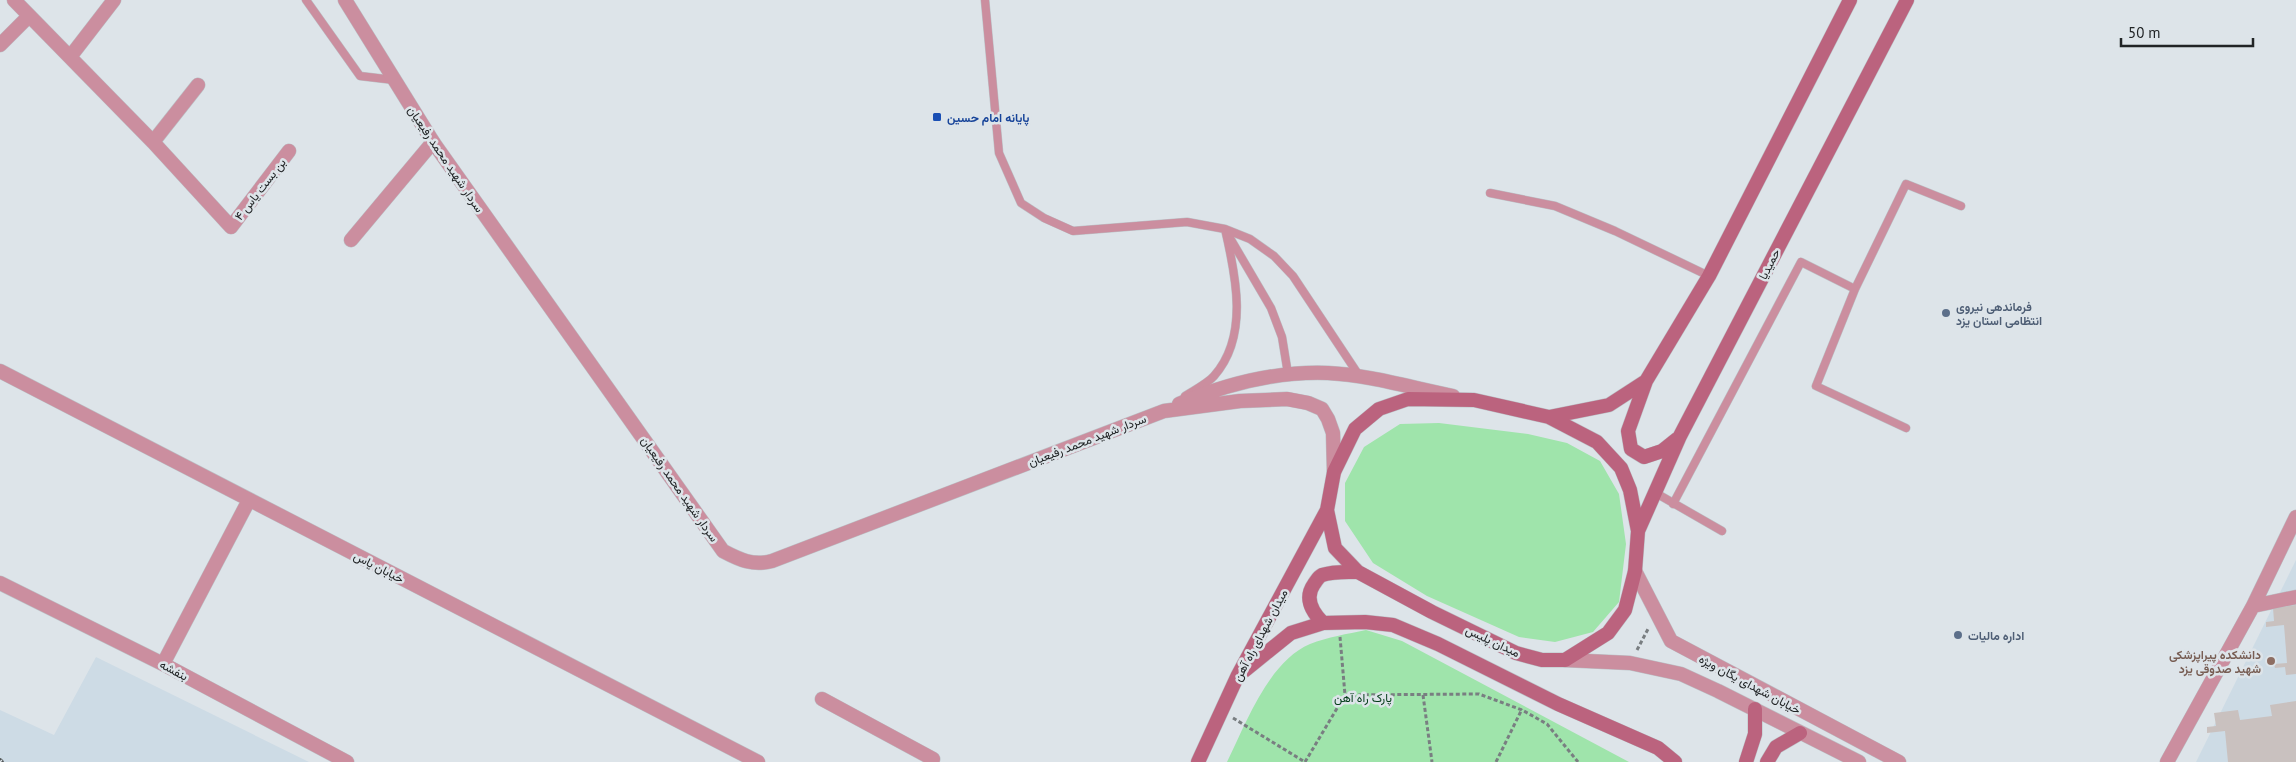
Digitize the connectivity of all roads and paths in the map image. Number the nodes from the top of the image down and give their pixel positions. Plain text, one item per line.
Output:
1 (14, 0) edge
2 (114, 0) edge
3 (306, 0) edge
4 (345, 0) edge
5 (985, 0) edge
6 (1850, 0) edge
7 (1907, 0) edge
8 (29, 16) junction
9 (0, 45) edge
10 (70, 57) junction
11 (395, 80) junction
12 (198, 85) dead end
13 (153, 142) junction
14 (433, 142) junction
15 (289, 151) dead end
16 (1490, 193) dead end
17 (1961, 206) dead end
18 (1226, 229) junction
19 (351, 240) dead end
20 (1709, 276) junction
21 (1855, 289) junction
22 (0, 371) edge
23 (1288, 374) junction
24 (1362, 378) junction
25 (1646, 381) junction
26 (1474, 400) junction
27 (1164, 411) junction
28 (1549, 417) junction
29 (1906, 428) dead end
30 (1680, 436) junction
31 (1334, 472) junction
32 (1654, 492) junction
33 (249, 500) junction
34 (1673, 504) junction
35 (1327, 510) junction
36 (2296, 517) edge
37 (1638, 531) junction
38 (1722, 531) dead end
39 (1358, 572) junction
40 (1635, 572) junction
41 (0, 583) edge
42 (2296, 597) edge
43 (2253, 606) junction
44 (1656, 613) junction
45 (1338, 622) junction
46 (1323, 623) junction
47 (1565, 660) junction
48 (1630, 663) junction
49 (163, 664) junction
50 (1238, 675) junction
51 (1530, 691) junction
52 (1345, 695) junction
53 (1424, 695) junction
54 (822, 699) dead end
55 (1522, 710) junction
56 (1755, 710) junction
57 (1222, 711) junction
58 (1800, 733) junction
59 (346, 762) edge
60 (758, 762) edge
61 (932, 762) edge
62 (1198, 762) edge
63 (1305, 762) edge
64 (1432, 762) edge
65 (1496, 762) edge
66 (1578, 762) edge
67 (1675, 762) edge
68 (1746, 762) edge
69 (1767, 762) edge
70 (1859, 762) edge
71 (1899, 762) edge
72 (2167, 762) edge

1 - 8 street
2 - 10 street
3 - 11 lane
4 - 11 street, سردار شهید محمد رفیعیان
5 - 18 lane
6 - 20 main road
7 - 30 main road, حمیدیا
8 - 9 street
8 - 10 street
10 - 13 street
11 - 14 street, سردار شهید محمد رفیعیان
12 - 13 street
13 - 15 street, بن بست یاس ۴
14 - 19 street
14 - 27 street, سردار شهید محمد رفیعیان
16 - 20 lane
17 - 21 lane
18 - 23 lane
18 - 24 lane
18 - 27 lane
20 - 25 main road
21 - 29 lane
21 - 34 lane
22 - 33 street, خیابان یاس
23 - 24 street
23 - 27 street
24 - 26 street
25 - 28 main road
25 - 30 main road
26 - 28 main road, میدان پلیس
26 - 31 main road, میدان پلیس
27 - 31 street, سردار شهید محمد رفیعیان
28 - 37 main road, میدان پلیس
30 - 32 main road, حمیدیا
31 - 35 main road, میدان پلیس
32 - 34 lane
32 - 37 main road, حمیدیا
33 - 49 street
33 - 60 street, خیابان یاس
34 - 38 lane
35 - 39 main road, میدان پلیس
35 - 50 main road, میدان شهدای راه آهن
36 - 43 street
37 - 40 main road, میدان پلیس
39 - 46 main road
39 - 47 main road, میدان پلیس
40 - 44 street, خیابان شهدای یگان ویژه
40 - 47 main road, میدان پلیس
41 - 49 street, بنفشه
42 - 43 street
43 - 72 street
44 - 48 path
44 - 71 street, خیابان شهدای یگان ویژه
45 - 46 main road
45 - 51 main road
45 - 52 path
46 - 50 main road
47 - 48 street, خیابان شهدای یگان ویژه
48 - 56 street, خیابان شهدای یگان ویژه
49 - 59 street, بنفشه
50 - 57 main road, میدان شهدای راه آهن
51 - 55 path
51 - 67 main road
52 - 53 path
52 - 63 path
53 - 55 path
53 - 64 path
54 - 61 street
55 - 65 path
55 - 66 path
56 - 58 street, خیابان شهدای یگان ویژه
56 - 68 main road
57 - 62 main road, میدان شهدای راه آهن
57 - 63 path
58 - 69 main road
58 - 70 street, خیابان شهدای یگان ویژه

